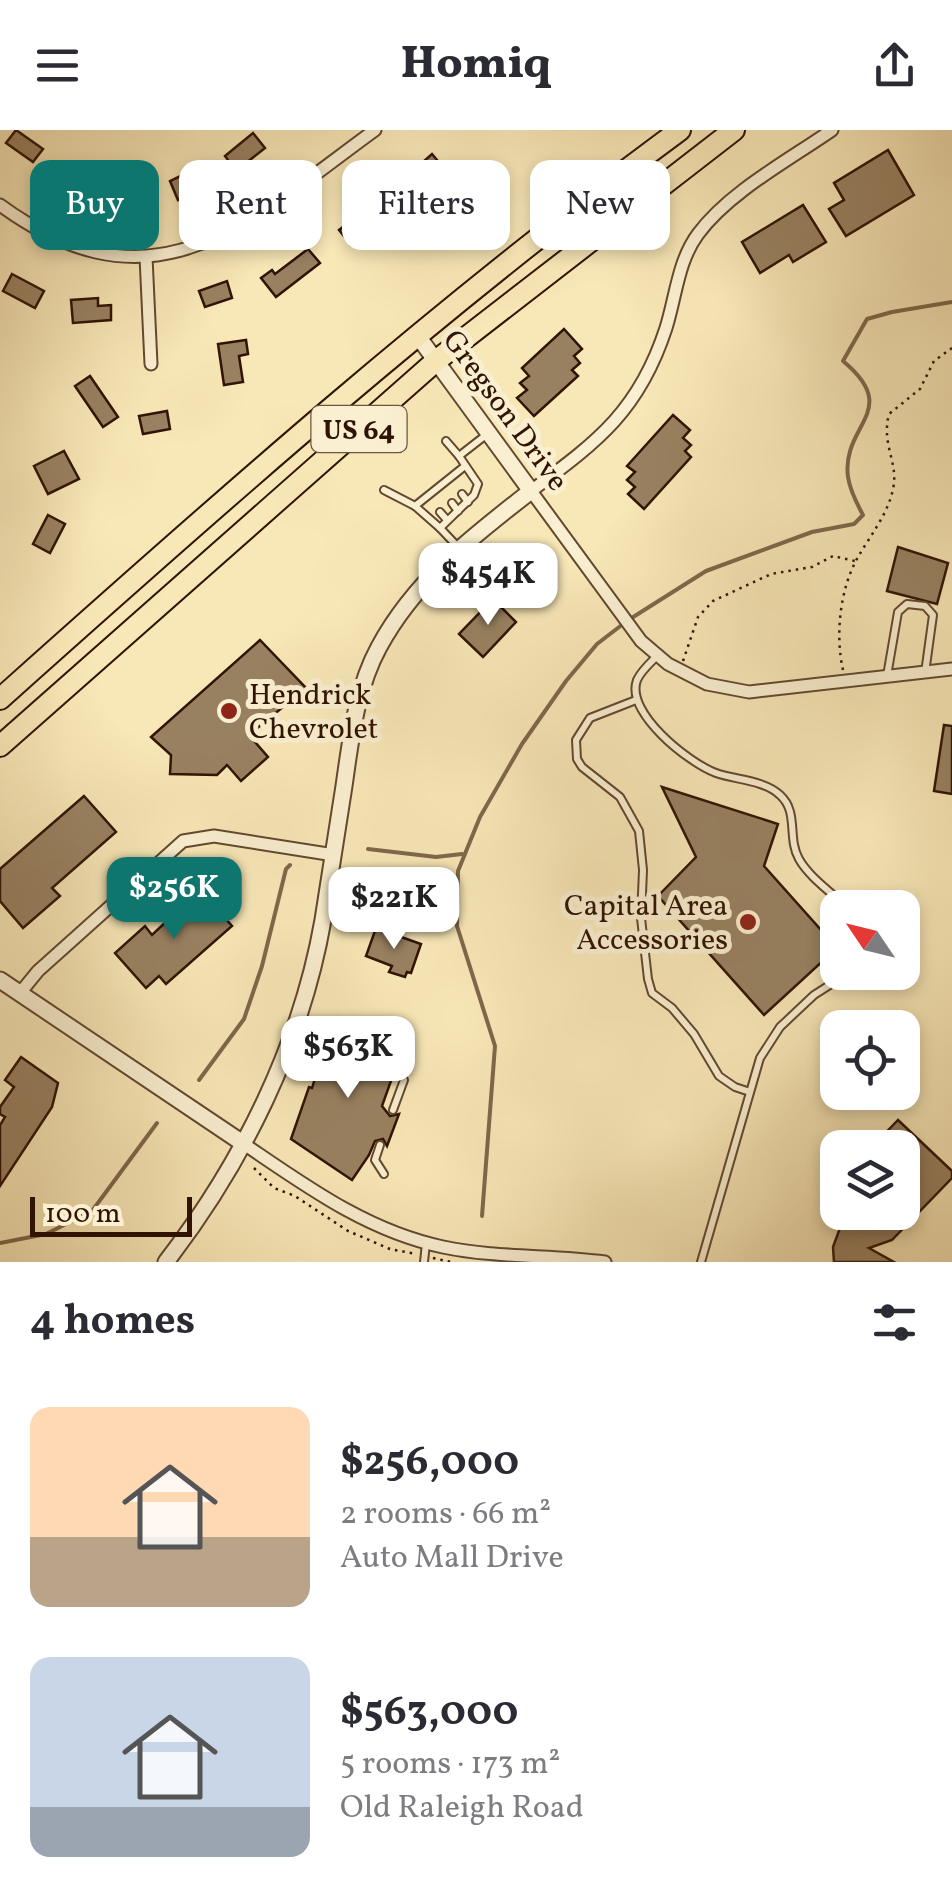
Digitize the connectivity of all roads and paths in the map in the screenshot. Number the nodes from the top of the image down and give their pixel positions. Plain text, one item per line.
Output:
1 (375, 130) edge
2 (680, 130) edge
3 (734, 130) edge
4 (832, 130) edge
5 (0, 205) edge
6 (146, 257) junction
7 (418, 335) junction
8 (952, 348) edge
9 (437, 360) junction
10 (151, 364) dead end
11 (489, 432) junction
12 (446, 441) dead end
13 (459, 456) junction
14 (466, 466) junction
15 (384, 490) dead end
16 (532, 491) junction
17 (462, 494) dead end
18 (468, 502) junction
19 (452, 503) dead end
20 (416, 506) junction
21 (458, 511) junction
22 (440, 512) dead end
23 (448, 520) junction
24 (440, 528) junction
25 (458, 546) junction
26 (856, 561) junction
27 (657, 656) junction
28 (683, 662) dead end
29 (952, 670) edge
30 (843, 672) dead end
31 (925, 673) junction
32 (886, 678) junction
33 (0, 699) edge
34 (636, 700) junction
35 (0, 746) edge
36 (334, 855) junction
37 (829, 890) edge
38 (0, 980) edge
39 (823, 990) edge
40 (20, 993) junction
41 (404, 1080) dead end
42 (750, 1092) junction
43 (393, 1110) dead end
44 (244, 1144) junction
45 (380, 1145) dead end
46 (254, 1168) dead end
47 (384, 1174) dead end
48 (426, 1242) junction
49 (418, 1254) dead end
50 (433, 1258) dead end
51 (166, 1262) edge
52 (424, 1262) edge
53 (451, 1262) edge
54 (606, 1262) edge
55 (701, 1262) edge

1 - 6 street
2 - 7 highway, US 64
3 - 9 highway, US 64
4 - 16 street
5 - 6 street
6 - 10 street
7 - 9 street, Gregson Drive
7 - 33 highway, US 64
8 - 26 path
9 - 11 street, Gregson Drive
9 - 35 highway, US 64
11 - 13 lane
11 - 16 street, Gregson Drive
12 - 13 lane
13 - 14 lane
14 - 18 lane
14 - 20 lane
15 - 20 lane
16 - 25 street
16 - 27 street, Gregson Drive
17 - 18 lane
18 - 21 lane
19 - 21 lane
20 - 24 lane
21 - 23 lane
22 - 23 lane
23 - 24 lane
24 - 25 lane
25 - 36 street
26 - 28 path
26 - 30 path
27 - 32 street, Gregson Drive
27 - 34 lane
29 - 31 street, Gregson Drive
31 - 32 street, Gregson Drive
31 - 32 lane
34 - 37 lane
34 - 42 lane
36 - 40 street
36 - 44 street
38 - 40 street
39 - 42 lane
40 - 44 street
41 - 43 lane
42 - 55 lane
44 - 48 street
44 - 51 street
45 - 47 lane
46 - 49 path
48 - 52 lane
48 - 54 street
50 - 53 path

